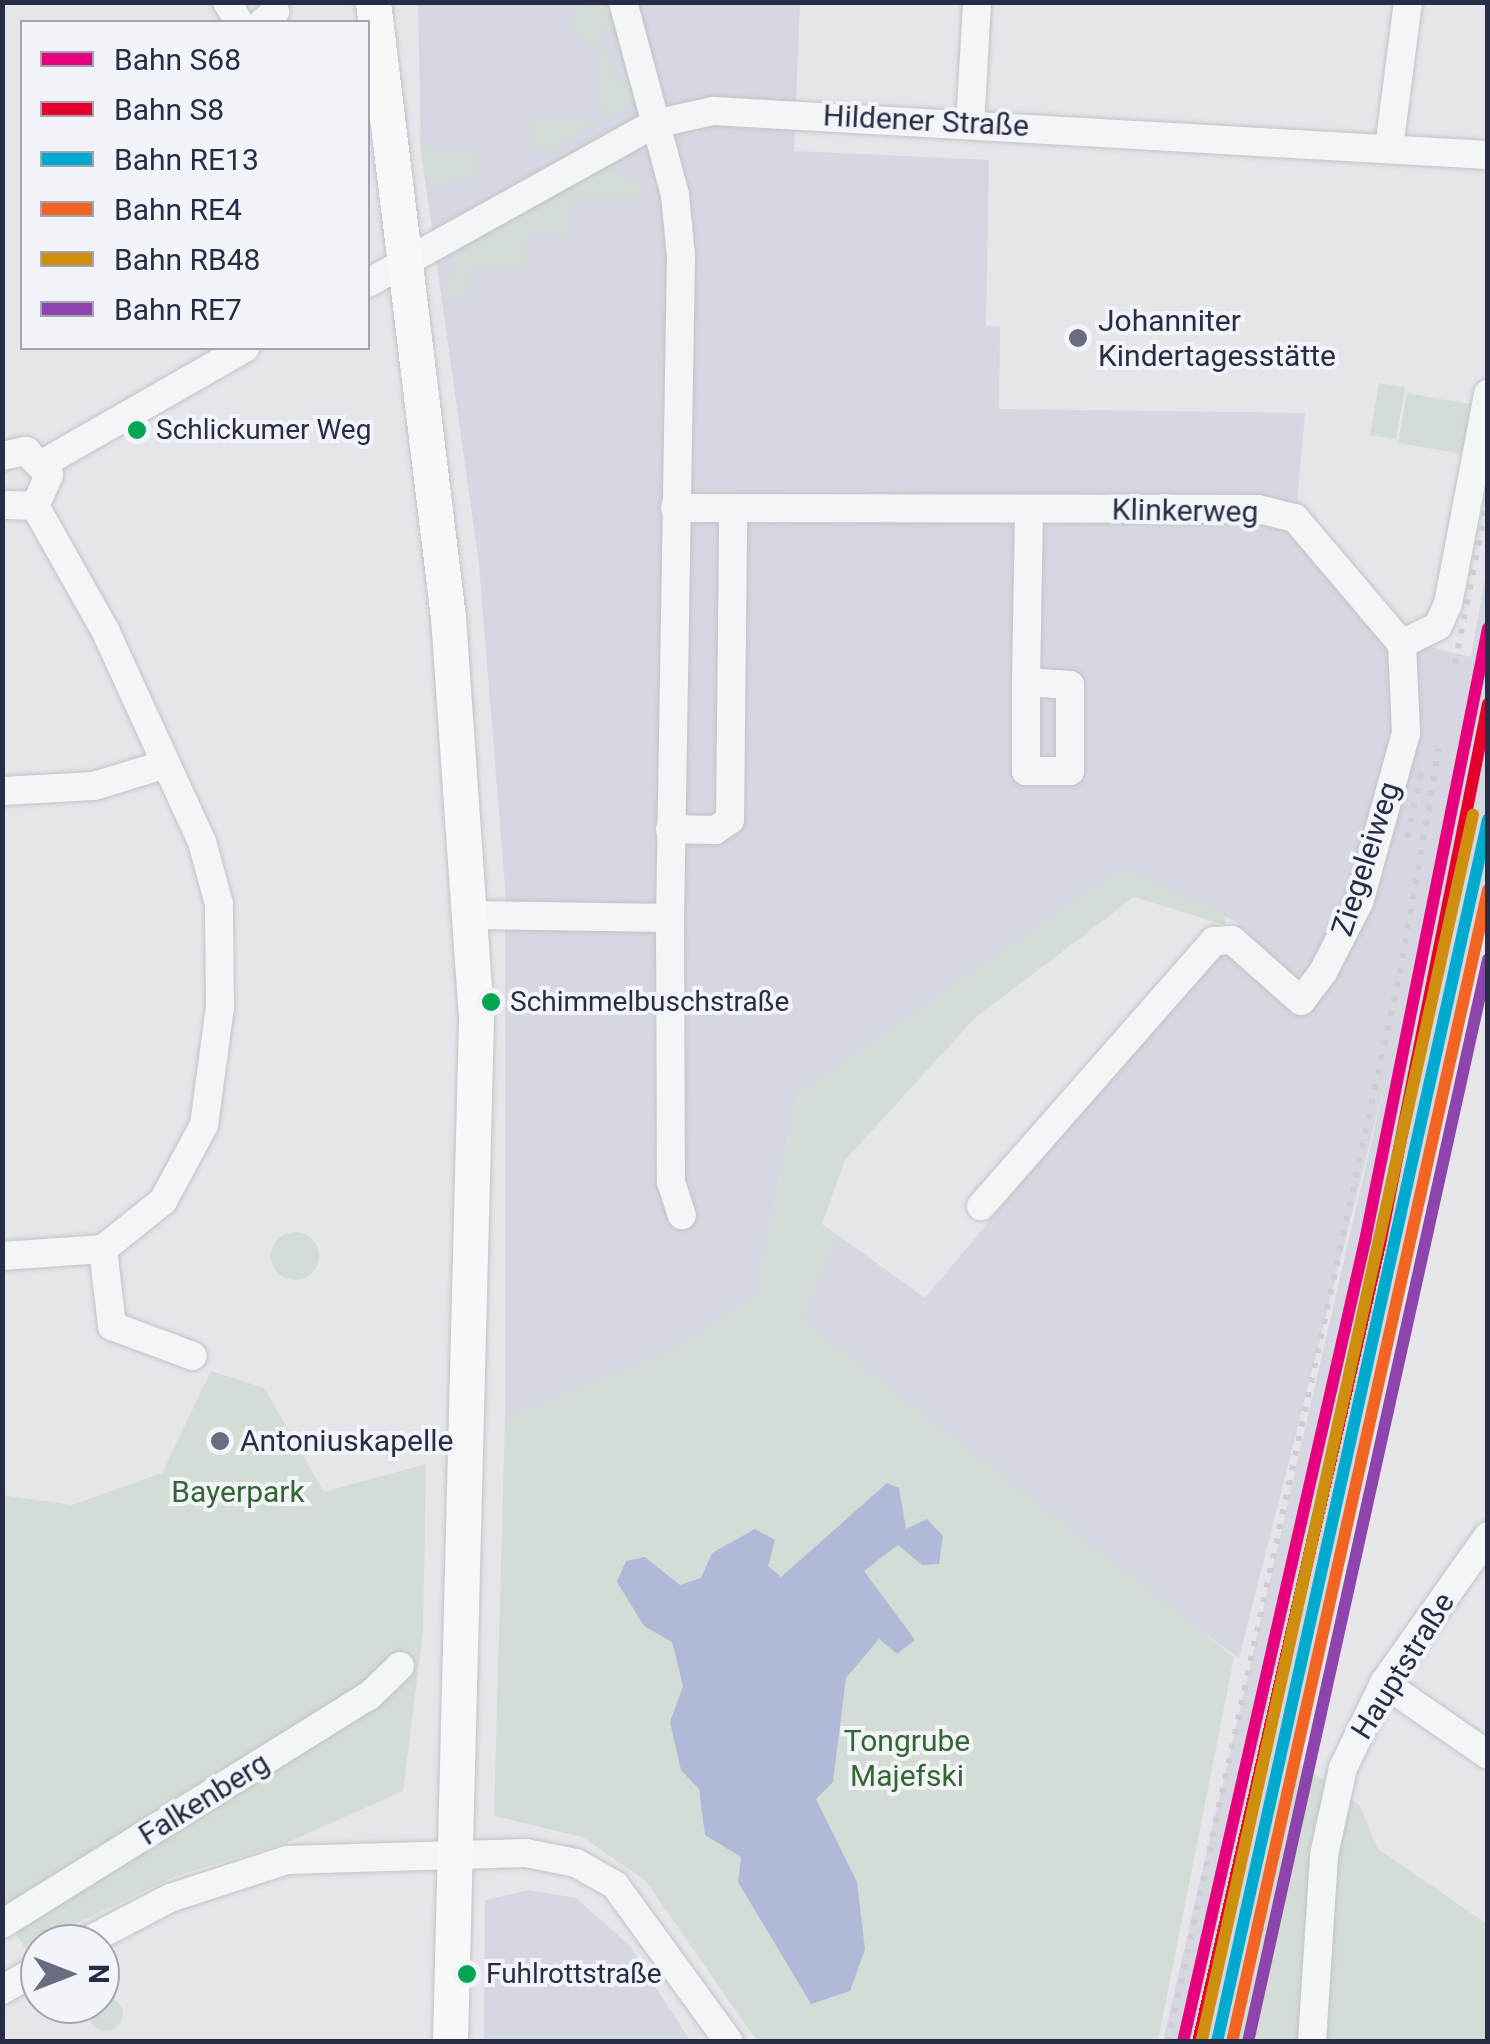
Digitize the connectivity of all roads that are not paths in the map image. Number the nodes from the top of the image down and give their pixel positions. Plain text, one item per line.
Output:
1 (373, 2) edge
2 (623, 2) edge
3 (977, 2) edge
4 (1408, 2) edge
5 (654, 124) junction
6 (970, 125) junction
7 (1388, 148) junction
8 (1488, 155) edge
9 (400, 261) junction
10 (370, 282) edge
11 (242, 350) edge
12 (1488, 394) edge
13 (3, 455) edge
14 (44, 463) junction
15 (2, 505) edge
16 (35, 506) junction
17 (675, 508) junction
18 (733, 508) junction
19 (1029, 509) junction
20 (1402, 644) junction
21 (1026, 682) dead end
22 (166, 764) junction
23 (2, 791) edge
24 (670, 830) junction
25 (471, 915) junction
26 (670, 918) junction
27 (981, 1206) dead end
28 (682, 1215) dead end
29 (103, 1249) junction
30 (2, 1256) edge
31 (192, 1356) dead end
32 (1488, 1536) edge
33 (400, 1666) dead end
34 (1384, 1683) junction
35 (1488, 1755) edge
36 (450, 1850) junction
37 (2, 1924) edge
38 (120, 1927) edge
39 (450, 2042) edge
40 (729, 2042) edge
41 (1312, 2042) edge

1 - 9 main road
2 - 5 street
3 - 6 street
4 - 7 street
5 - 6 street, Hildener Straße
5 - 9 street, Hildener Straße
5 - 17 street
6 - 7 street, Hildener Straße
7 - 8 street, Hildener Straße
9 - 10 street, Hildener Straße
9 - 25 main road
11 - 14 street
12 - 20 street
13 - 14 street
14 - 16 street
15 - 16 street
16 - 22 street
17 - 18 street, Klinkerweg
17 - 24 street
18 - 19 street, Klinkerweg
18 - 24 street
19 - 20 street, Klinkerweg
19 - 21 street
20 - 27 street, Ziegeleiweg
22 - 23 street
22 - 29 street
24 - 26 street
25 - 26 street
25 - 36 main road
26 - 28 street
29 - 30 street
29 - 31 street
32 - 34 street, Hauptstraße
33 - 37 street, Falkenberg
34 - 35 street
34 - 41 street, Hauptstraße
36 - 38 street
36 - 39 main road
36 - 40 street

